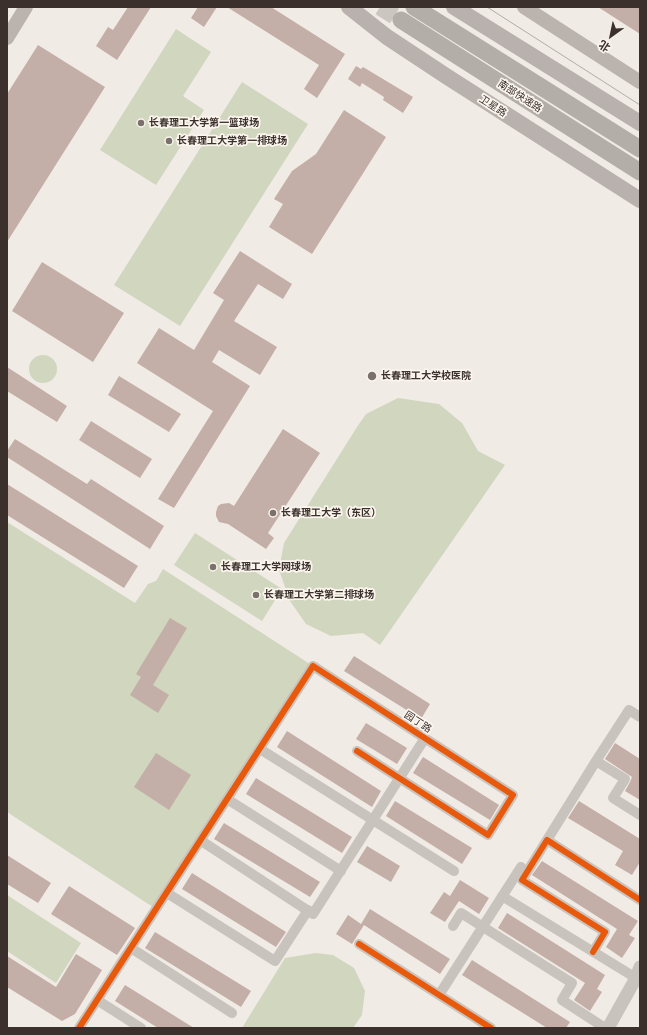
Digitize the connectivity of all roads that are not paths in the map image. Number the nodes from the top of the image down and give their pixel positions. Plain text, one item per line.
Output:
1 (26, 7) edge
2 (349, 7) edge
3 (414, 7) tunnel mouth
4 (454, 7) edge
5 (524, 7) edge
6 (364, 13) edge
7 (401, 20) tunnel mouth
8 (7, 38) edge
9 (640, 82) edge
10 (579, 110) junction
11 (640, 123) edge
12 (640, 140) edge
13 (597, 145) junction
14 (640, 149) edge
15 (640, 172) edge
16 (640, 184) edge
17 (640, 200) edge
18 (640, 717) edge
19 (425, 738) junction
20 (260, 749) junction
21 (357, 751) dead end
22 (596, 761) junction
23 (400, 778) junction
24 (227, 799) junction
25 (640, 815) edge
26 (373, 821) junction
27 (200, 840) junction
28 (547, 840) junction
29 (521, 867) dead end
30 (341, 871) junction
31 (454, 871) dead end
32 (166, 893) junction
33 (502, 896) junction
34 (640, 900) edge
35 (308, 910) junction
36 (453, 926) dead end
37 (483, 926) junction
38 (359, 944) dead end
39 (131, 948) junction
40 (593, 952) junction
41 (638, 973) edge
42 (439, 995) junction
43 (97, 1000) junction
44 (232, 1013) dead end
45 (79, 1028) edge
46 (141, 1028) edge
47 (491, 1028) edge
48 (605, 1028) edge
49 (608, 1028) edge

1 - 8 main road
2 - 6 main road, 卫星路
3 - 10 highway, 南部快速路
4 - 11 main road
5 - 9 main road
6 - 17 main road, 卫星路
7 - 13 highway, 南部快速路
10 - 12 highway
10 - 14 highway, 南部快速路
13 - 15 highway, 南部快速路
13 - 16 highway
18 - 22 street
19 - 20 street, 园丁路
19 - 23 street
19 - 23 street, 园丁路
20 - 24 street
20 - 26 street
21 - 23 street
22 - 25 street
22 - 28 street
23 - 26 street
24 - 27 street
24 - 30 street
26 - 30 street
26 - 31 street
27 - 32 street
27 - 35 street
28 - 34 street
28 - 40 street
29 - 33 street
30 - 35 street
32 - 35 street
32 - 39 street
33 - 37 street
33 - 40 street
36 - 37 street
37 - 42 street
37 - 48 street
38 - 42 street
39 - 43 street
39 - 44 street
40 - 41 street
41 - 49 street
42 - 47 street
43 - 45 street
43 - 46 street

